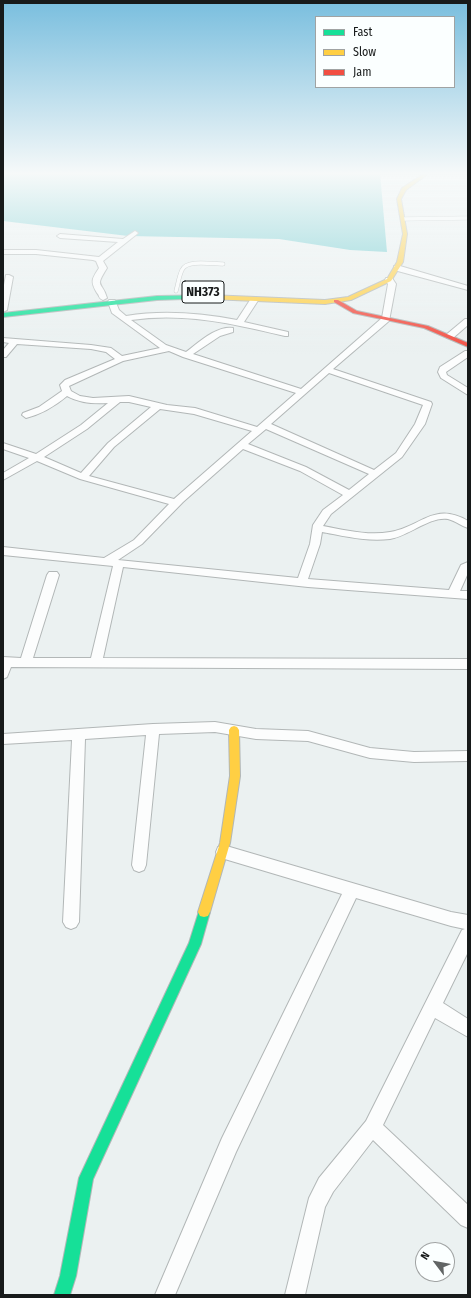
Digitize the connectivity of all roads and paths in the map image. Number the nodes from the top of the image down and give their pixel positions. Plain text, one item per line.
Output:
1 (135, 233) dead end
2 (405, 234) edge
3 (60, 236) dead end
4 (125, 241) junction
5 (3, 252) edge
6 (99, 260) junction
7 (390, 261) dead end
8 (223, 264) dead end
9 (397, 268) junction
10 (9, 277) dead end
11 (389, 280) junction
12 (5, 285) edge
13 (468, 288) edge
14 (176, 291) junction
15 (103, 298) junction
16 (255, 300) junction
17 (336, 301) junction
18 (112, 302) junction
19 (3, 310) edge
20 (3, 315) edge
21 (387, 317) junction
22 (124, 319) junction
23 (468, 321) edge
24 (239, 323) junction
25 (230, 330) dead end
26 (285, 334) dead end
27 (450, 336) junction
28 (3, 340) edge
29 (16, 340) junction
30 (468, 345) edge
31 (169, 349) junction
32 (468, 353) edge
33 (3, 355) edge
34 (186, 355) junction
35 (120, 359) junction
36 (327, 370) junction
37 (67, 392) junction
38 (302, 392) junction
39 (468, 392) edge
40 (118, 399) junction
41 (158, 406) junction
42 (26, 415) dead end
43 (262, 428) junction
44 (242, 445) junction
45 (3, 446) edge
46 (36, 458) junction
47 (376, 474) junction
48 (3, 477) edge
49 (82, 477) junction
50 (349, 494) junction
51 (175, 503) junction
52 (468, 525) edge
53 (317, 528) junction
54 (3, 551) edge
55 (106, 562) junction
56 (119, 563) junction
57 (468, 566) edge
58 (53, 575) dead end
59 (302, 582) junction
60 (453, 594) junction
61 (468, 595) edge
62 (26, 661) junction
63 (5, 662) edge
64 (96, 662) junction
65 (468, 664) edge
66 (3, 674) edge
67 (154, 729) junction
68 (234, 730) junction
69 (79, 735) junction
70 (3, 739) edge
71 (468, 756) edge
72 (223, 852) junction
73 (139, 865) dead end
74 (352, 890) junction
75 (70, 922) dead end
76 (468, 922) edge
77 (468, 935) edge
78 (432, 1006) junction
79 (468, 1029) edge
80 (372, 1127) junction
81 (468, 1218) edge
82 (62, 1295) edge
83 (165, 1295) edge
84 (295, 1295) edge

1 - 4 street
2 - 9 main road, NH373
3 - 4 street
4 - 6 street
5 - 6 street
6 - 15 street
7 - 14 main road, NH373
8 - 14 lane
9 - 11 main road, NH373
9 - 13 street
10 - 12 street
11 - 17 main road, NH373
11 - 21 street
12 - 19 street
14 - 15 main road, NH373
15 - 19 main road, NH373
16 - 17 main road, NH373
16 - 18 main road, NH373
16 - 24 street
17 - 21 main road
18 - 20 main road, NH373
18 - 22 street
21 - 27 main road
21 - 36 street
22 - 24 street
22 - 31 street
23 - 27 street
24 - 26 street
25 - 34 street
27 - 30 main road
28 - 29 street
29 - 33 street
29 - 35 street
31 - 34 street
31 - 35 street
32 - 39 street
34 - 38 street
35 - 37 street
36 - 38 street
36 - 47 street
37 - 40 street
37 - 42 street
38 - 43 street
40 - 41 street
40 - 46 street
41 - 43 street
41 - 49 street
43 - 44 street
43 - 47 street
44 - 50 street
44 - 51 street
45 - 46 street
46 - 48 street
46 - 49 street
47 - 50 street
49 - 51 street
50 - 53 street
51 - 55 street
52 - 53 street
53 - 59 street
54 - 55 street
55 - 56 street
56 - 59 street
56 - 64 street
57 - 60 street
58 - 62 street
59 - 60 street
60 - 61 street
62 - 63 street
62 - 64 street
63 - 66 street
64 - 65 street
67 - 68 street
67 - 69 street
67 - 73 street
68 - 71 street
68 - 72 main road
69 - 70 street
69 - 75 street
72 - 74 street
72 - 82 main road
74 - 76 street
74 - 83 street
77 - 78 street
78 - 79 street
78 - 80 street
80 - 81 street
80 - 84 street

